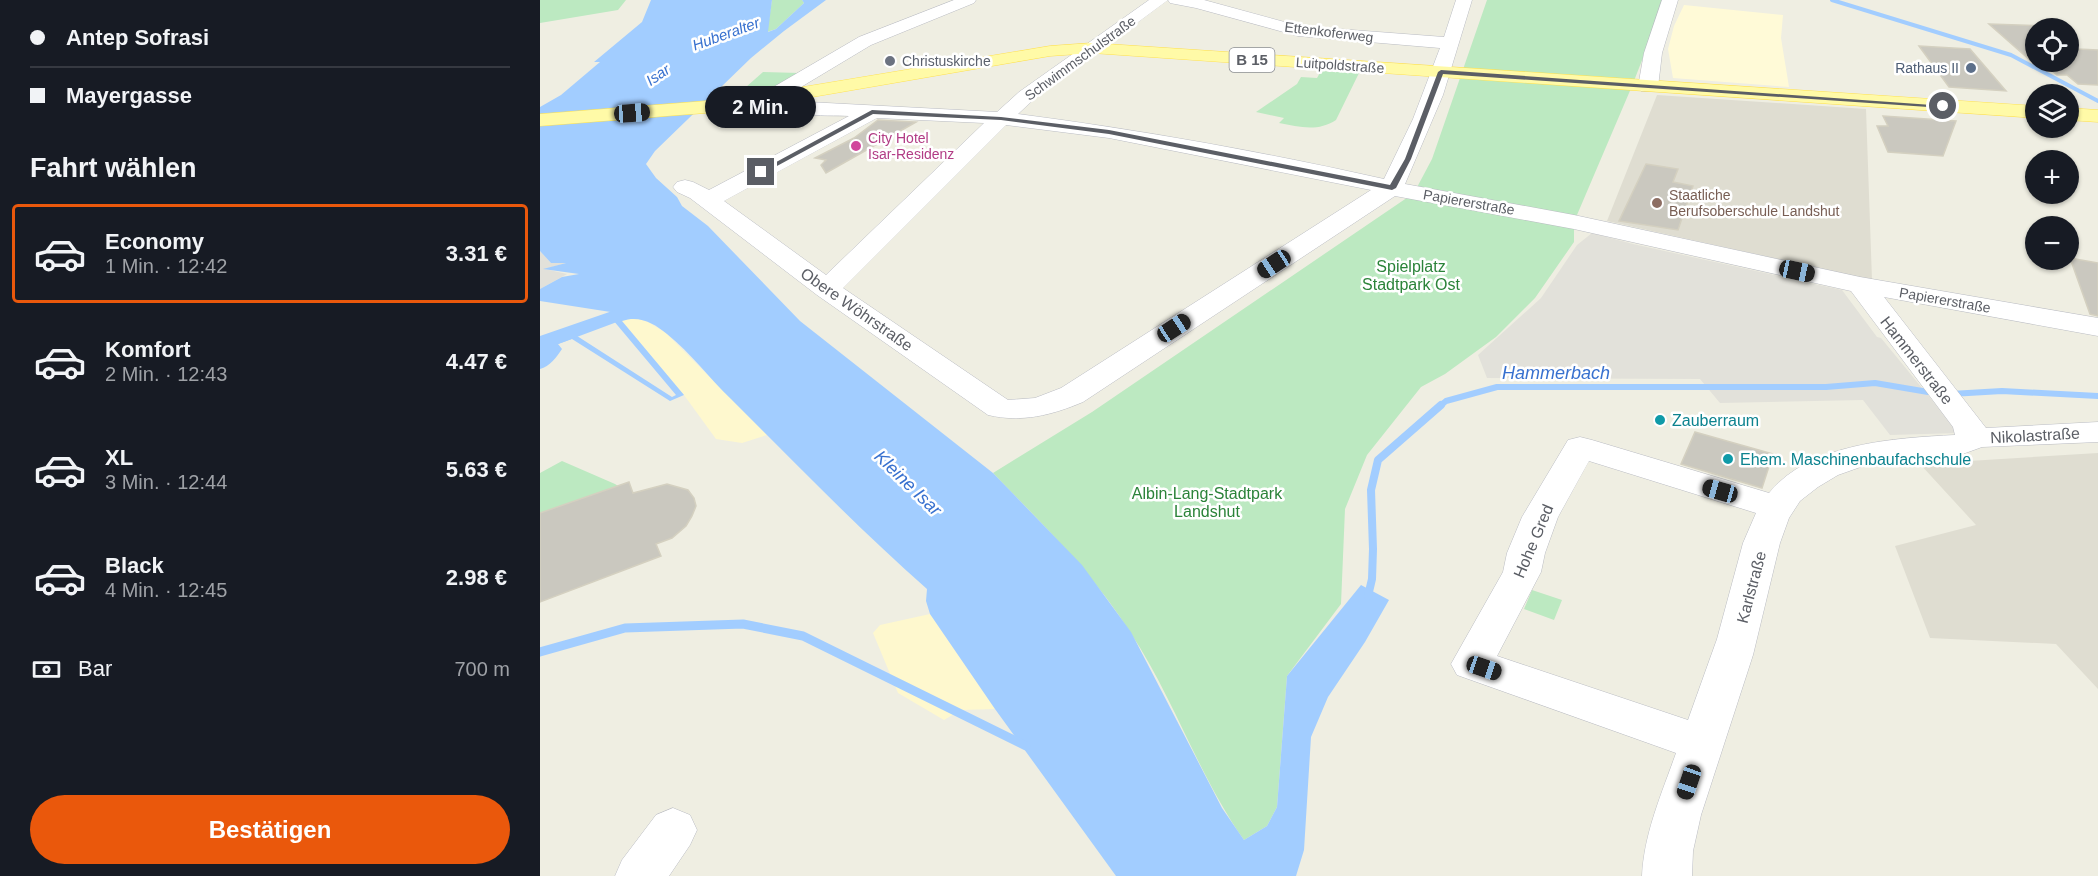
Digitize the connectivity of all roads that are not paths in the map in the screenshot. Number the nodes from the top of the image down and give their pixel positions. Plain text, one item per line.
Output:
1 (968, 0) edge
2 (1126, 0) edge
3 (1176, 0) edge
4 (1464, 0) edge
5 (1670, 0) edge
6 (1159, 1) edge
7 (1450, 43) junction
8 (1092, 48) junction
9 (1441, 72) junction
10 (1648, 87) junction
11 (807, 89) junction
12 (765, 100) junction
13 (2025, 111) edge
14 (872, 112) junction
15 (2079, 115) edge
16 (2098, 116) edge
17 (1001, 118) junction
18 (540, 120) edge
19 (1392, 188) junction
20 (1860, 285) junction
21 (827, 289) junction
22 (2098, 327) edge
23 (1963, 422) junction
24 (2098, 432) edge
25 (1776, 507) junction
26 (1702, 743) junction
27 (673, 830) dead end
28 (640, 876) edge
29 (1667, 876) edge

1 - 11 street
2 - 6 street
3 - 7 street, Ettenkoferweg
4 - 7 street
5 - 10 street
6 - 8 street, Schwimmschulstraße
7 - 9 street
8 - 9 main road, Luitpoldstraße / B 15
8 - 11 main road, Luitpoldstraße / B 15
8 - 17 street, Schwimmschulstraße
9 - 10 main road, Luitpoldstraße / B 15
9 - 19 street
10 - 13 main road, Luitpoldstraße / B 15
11 - 12 street
11 - 12 street, Papiererstraße
11 - 14 street, Papiererstraße
12 - 18 main road
14 - 17 street, Papiererstraße
14 - 21 street, Obere Wöhrstraße
15 - 16 main road
17 - 19 street, Papiererstraße
17 - 21 street, Schwimmschulstraße
19 - 20 street, Papiererstraße
19 - 21 street, Obere Wöhrstraße
20 - 22 street, Papiererstraße
20 - 23 street, Hammerstraße
23 - 24 street, Nikolastraße
23 - 25 street, Karlstraße
25 - 26 street, Karlstraße
25 - 26 street, Hohe Gred
26 - 29 street, Karlstraße
27 - 28 street

